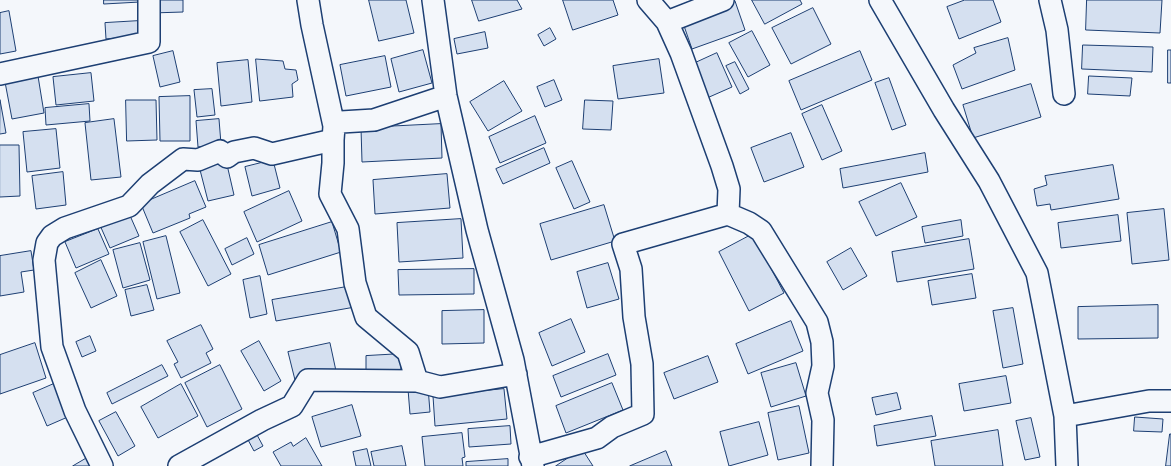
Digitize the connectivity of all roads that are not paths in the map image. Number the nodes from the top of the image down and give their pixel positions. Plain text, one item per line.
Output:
1 (149, 0) edge
2 (308, 0) edge
3 (434, 0) edge
4 (648, 0) edge
5 (723, 0) edge
6 (880, 0) edge
7 (1050, 0) edge
8 (667, 22) junction
9 (0, 74) edge
10 (1064, 94) dead end
11 (446, 96) junction
12 (334, 133) junction
13 (728, 214) junction
14 (516, 374) junction
15 (417, 380) junction
16 (1171, 401) edge
17 (1065, 416) junction
18 (532, 461) edge
19 (102, 466) edge
20 (179, 466) edge
21 (822, 466) edge
22 (1067, 466) edge

1 - 9 street
2 - 12 street
3 - 11 street
4 - 8 street
5 - 8 street
6 - 17 street
7 - 10 street
8 - 13 street
11 - 12 street
11 - 14 street
12 - 15 street
12 - 19 street
13 - 18 street
13 - 21 street
14 - 15 street
14 - 18 street
15 - 20 street
16 - 17 street
17 - 22 street

